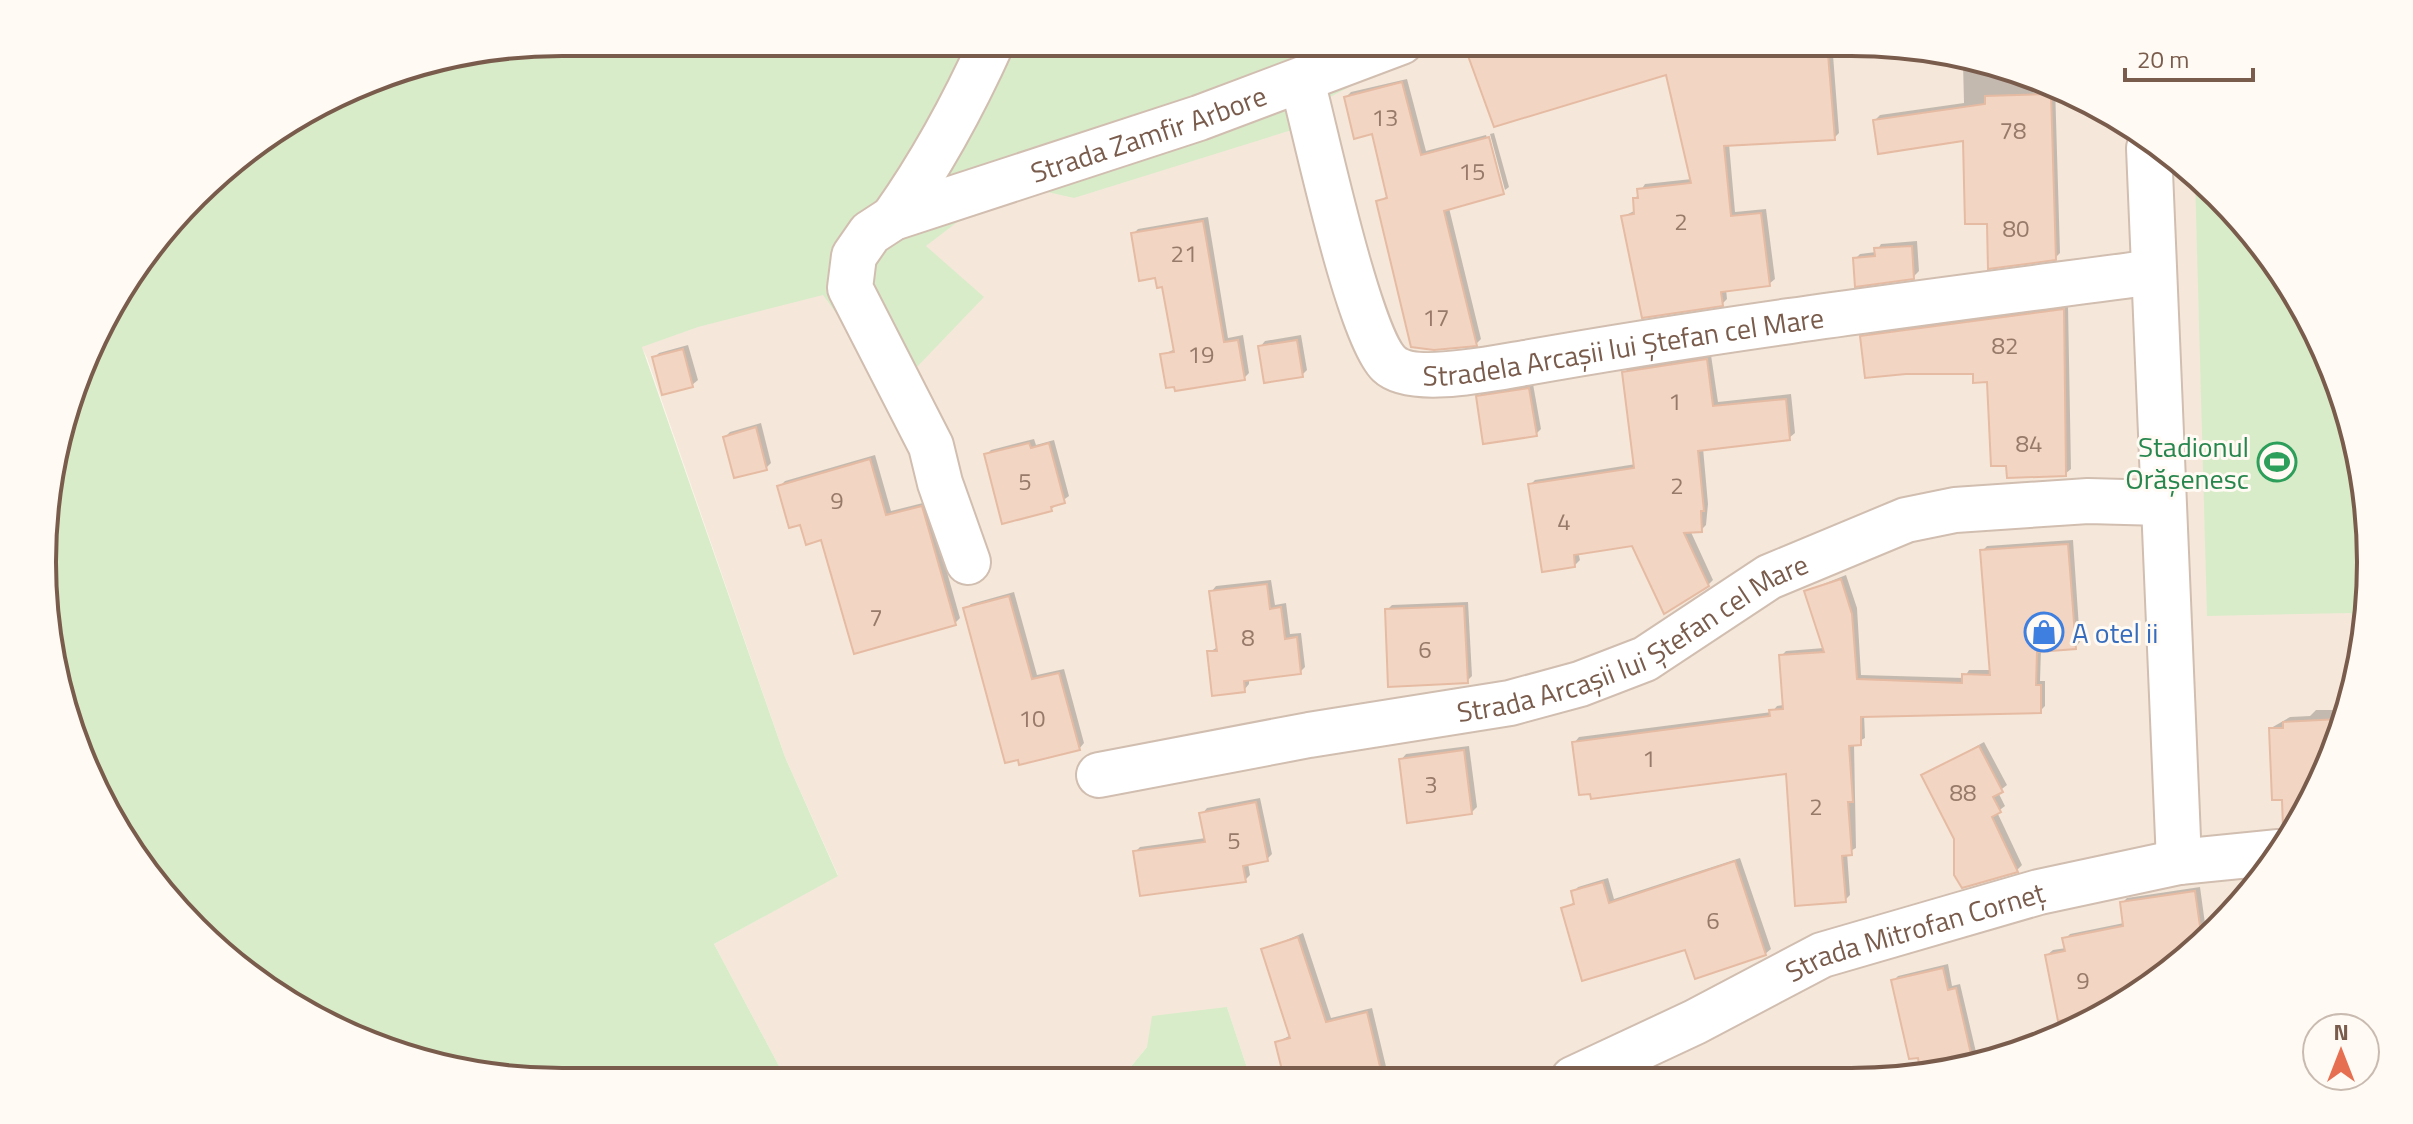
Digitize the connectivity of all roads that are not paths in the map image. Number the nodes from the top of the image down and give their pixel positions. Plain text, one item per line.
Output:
1 (985, 56) edge
2 (1365, 56) edge
3 (1302, 81) junction
4 (2149, 154) edge
5 (893, 218) junction
6 (2154, 272) junction
7 (2162, 503) junction
8 (968, 562) dead end
9 (1099, 775) dead end
10 (2264, 853) edge
11 (2179, 862) junction
12 (1597, 1068) edge

1 - 5 street
2 - 3 street, Strada Zamfir Arbore
3 - 5 street, Strada Zamfir Arbore
3 - 6 street, Stradela Arcașii lui Ștefan cel Mare
4 - 6 street
5 - 8 street
6 - 7 street
7 - 9 street, Strada Arcașii lui Ștefan cel Mare
7 - 11 street
10 - 11 street, Strada Mitrofan Corneț
11 - 12 street, Strada Mitrofan Corneț

